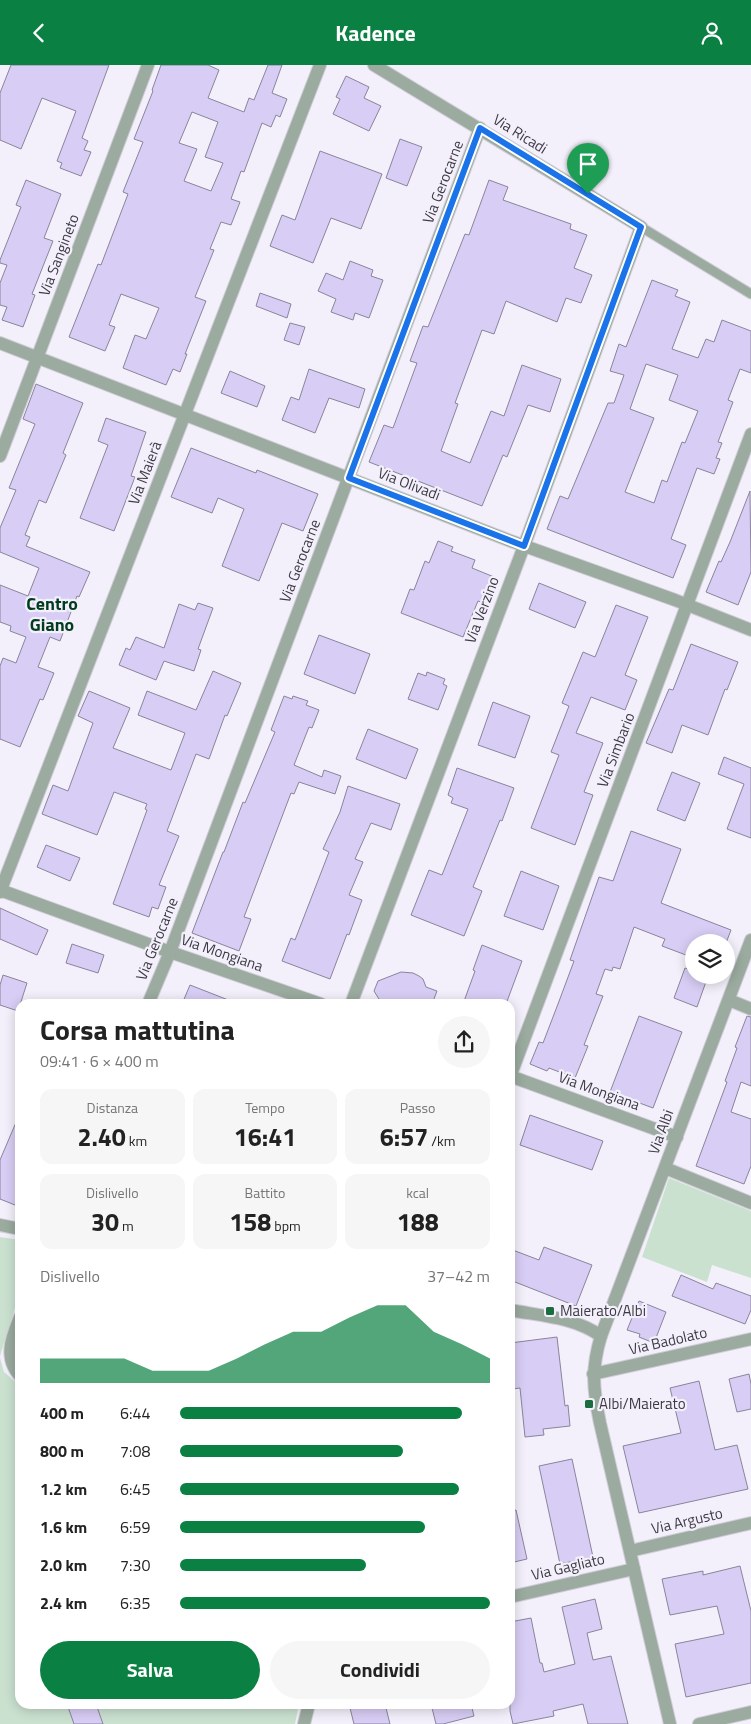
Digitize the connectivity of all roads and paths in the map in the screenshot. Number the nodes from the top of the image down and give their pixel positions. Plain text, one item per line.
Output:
1 (148, 65) edge
2 (320, 65) edge
3 (374, 65) edge
4 (480, 128) junction
5 (641, 227) junction
6 (751, 294) edge
7 (0, 343) edge
8 (38, 358) junction
9 (185, 415) junction
10 (751, 434) edge
11 (0, 456) edge
12 (349, 478) junction
13 (524, 546) junction
14 (688, 605) junction
15 (751, 630) edge
16 (0, 891) edge
17 (751, 940) edge
18 (170, 952) junction
19 (150, 999) edge
20 (306, 999) edge
21 (353, 999) edge
22 (728, 1000) junction
23 (751, 1009) edge
24 (515, 1063) edge
25 (515, 1078) edge
26 (677, 1137) junction
27 (665, 1168) junction
28 (751, 1203) edge
29 (0, 1225) edge
30 (15, 1228) edge
31 (515, 1311) edge
32 (15, 1331) edge
33 (601, 1336) junction
34 (751, 1339) edge
35 (15, 1370) edge
36 (593, 1374) junction
37 (751, 1523) edge
38 (630, 1551) junction
39 (634, 1569) junction
40 (515, 1596) edge
41 (307, 1709) edge
42 (751, 1712) edge
43 (304, 1724) edge
44 (670, 1724) edge
45 (699, 1724) edge

1 - 8 street, Via Sangineto
2 - 9 street, Via Maierà
3 - 4 street, Via Ricadi
4 - 5 street, Via Ricadi
4 - 12 street, Via Gerocarne
5 - 6 lane, Via Ricadi
5 - 13 street, Via Verzino
7 - 8 street, Via Olivadi
8 - 9 street, Via Olivadi
8 - 11 street, Via Sangineto
9 - 12 street, Via Olivadi
9 - 16 street, Via Maierà
10 - 14 street, Via Simbario
12 - 13 street, Via Olivadi
12 - 18 street, Via Gerocarne
13 - 14 street, Via Olivadi
13 - 21 street, Via Verzino
14 - 15 street, Via Olivadi
14 - 24 street, Via Simbario
16 - 18 street, Via Mongiana
17 - 22 street, Via Albi
18 - 19 street, Via Gerocarne
18 - 20 street, Via Mongiana
22 - 23 street
22 - 26 street, Via Albi
25 - 26 street, Via Mongiana
26 - 27 street, Via Albi
27 - 28 street
27 - 33 street, Via Albi
29 - 30 street
31 - 33 street
32 - 35 street
33 - 36 street, Via Albi
34 - 36 street, Via Badolato
36 - 38 street, Via Albi
37 - 38 street, Via Argusto
38 - 39 street, Via Albi
39 - 40 street, Via Gagliato
39 - 44 street, Via Albi
41 - 43 street
42 - 45 street

